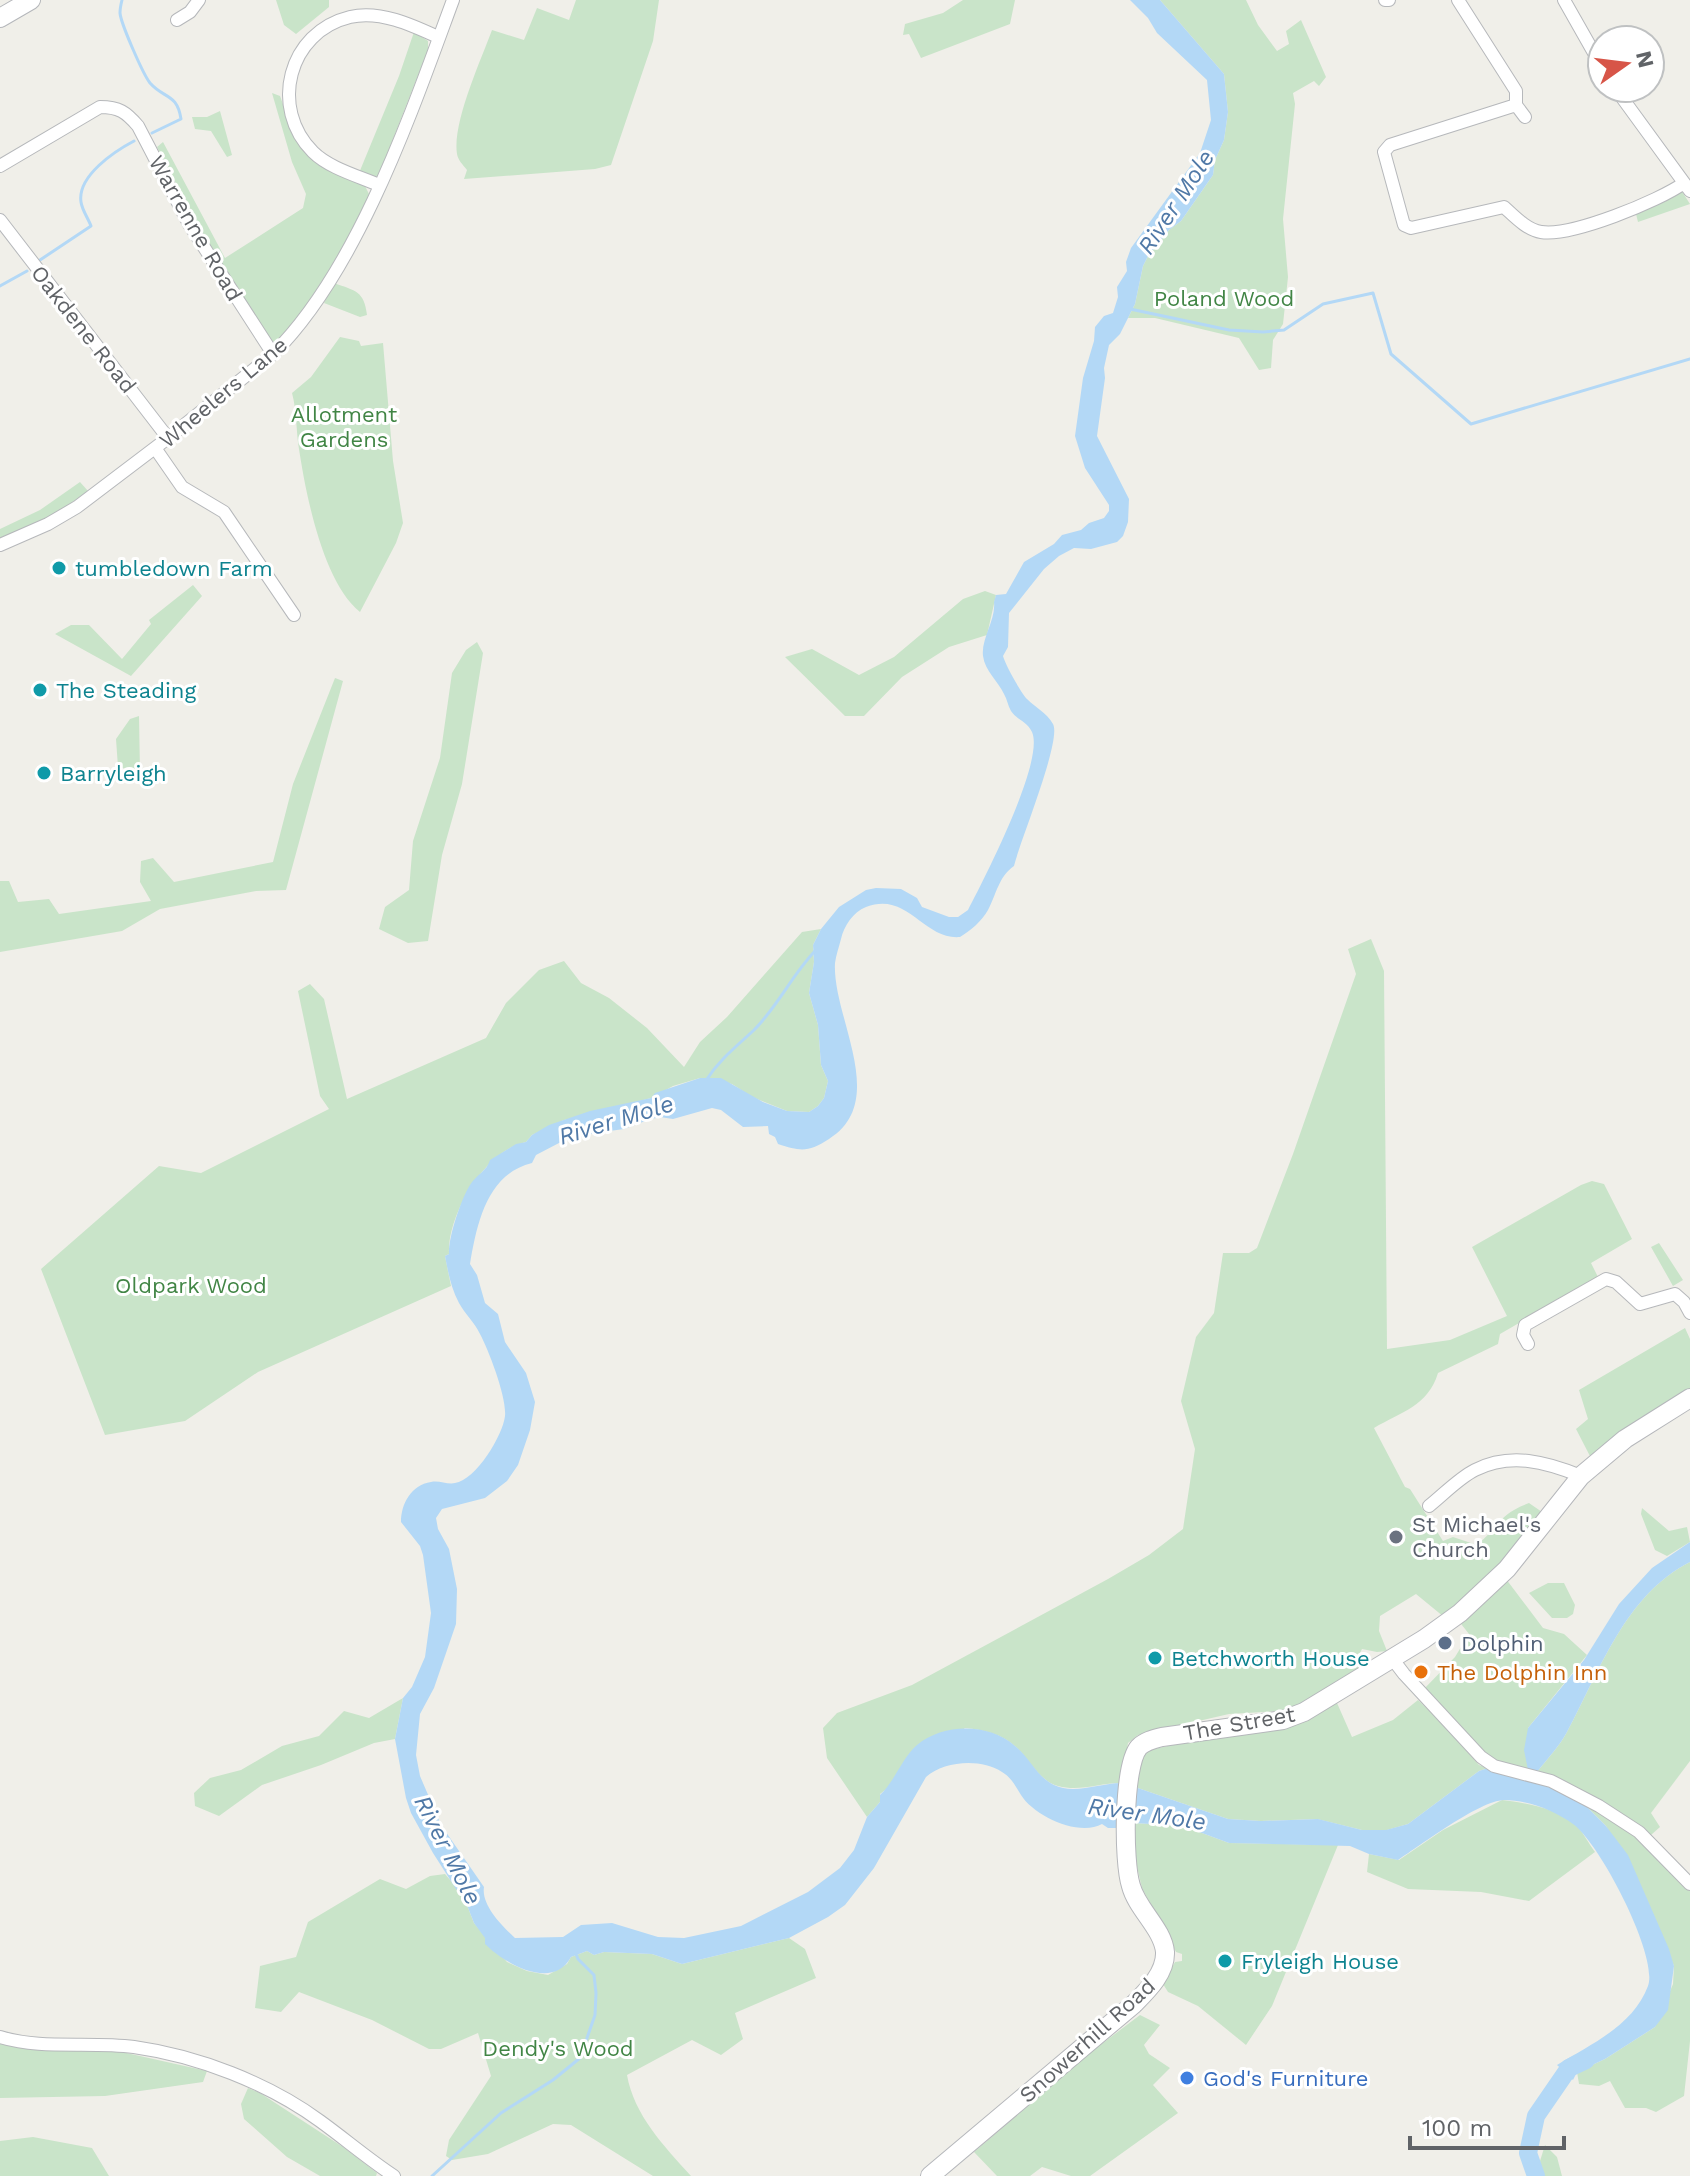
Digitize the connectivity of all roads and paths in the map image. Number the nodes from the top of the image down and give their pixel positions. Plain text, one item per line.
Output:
1 (31, 0) edge
2 (199, 0) edge
3 (453, 0) edge
4 (1458, 0) edge
5 (1564, 0) edge
6 (0, 18) edge
7 (177, 20) dead end
8 (438, 37) junction
9 (1586, 39) edge
10 (1627, 104) edge
11 (1516, 105) junction
12 (1525, 117) dead end
13 (0, 166) edge
14 (379, 185) junction
15 (1687, 187) edge
16 (0, 220) edge
17 (273, 354) junction
18 (168, 438) junction
19 (155, 448) junction
20 (0, 545) edge
21 (294, 615) dead end
22 (1690, 1313) edge
23 (1528, 1344) dead end
24 (1690, 1398) edge
25 (1581, 1476) junction
26 (1429, 1506) dead end
27 (1391, 1657) junction
28 (1127, 1778) joint
29 (1690, 1884) edge
30 (0, 2037) edge
31 (394, 2176) edge
32 (930, 2176) edge

1 - 6 street
2 - 7 street
3 - 8 street, Wheelers Lane
4 - 11 street
5 - 9 street
8 - 14 street, Wheelers Lane
8 - 14 street
10 - 15 street
11 - 12 street
11 - 15 street
13 - 17 street, Warrenne Road
14 - 17 street, Wheelers Lane
16 - 18 street, Oakdene Road
17 - 18 street, Wheelers Lane
18 - 19 street, Wheelers Lane
19 - 20 street, Wheelers Lane
19 - 21 street
22 - 23 street
24 - 25 street, The Street
25 - 26 street
25 - 27 street, The Street
27 - 28 street, The Street
27 - 29 street
28 - 32 street, Snowerhill Road
30 - 31 street

